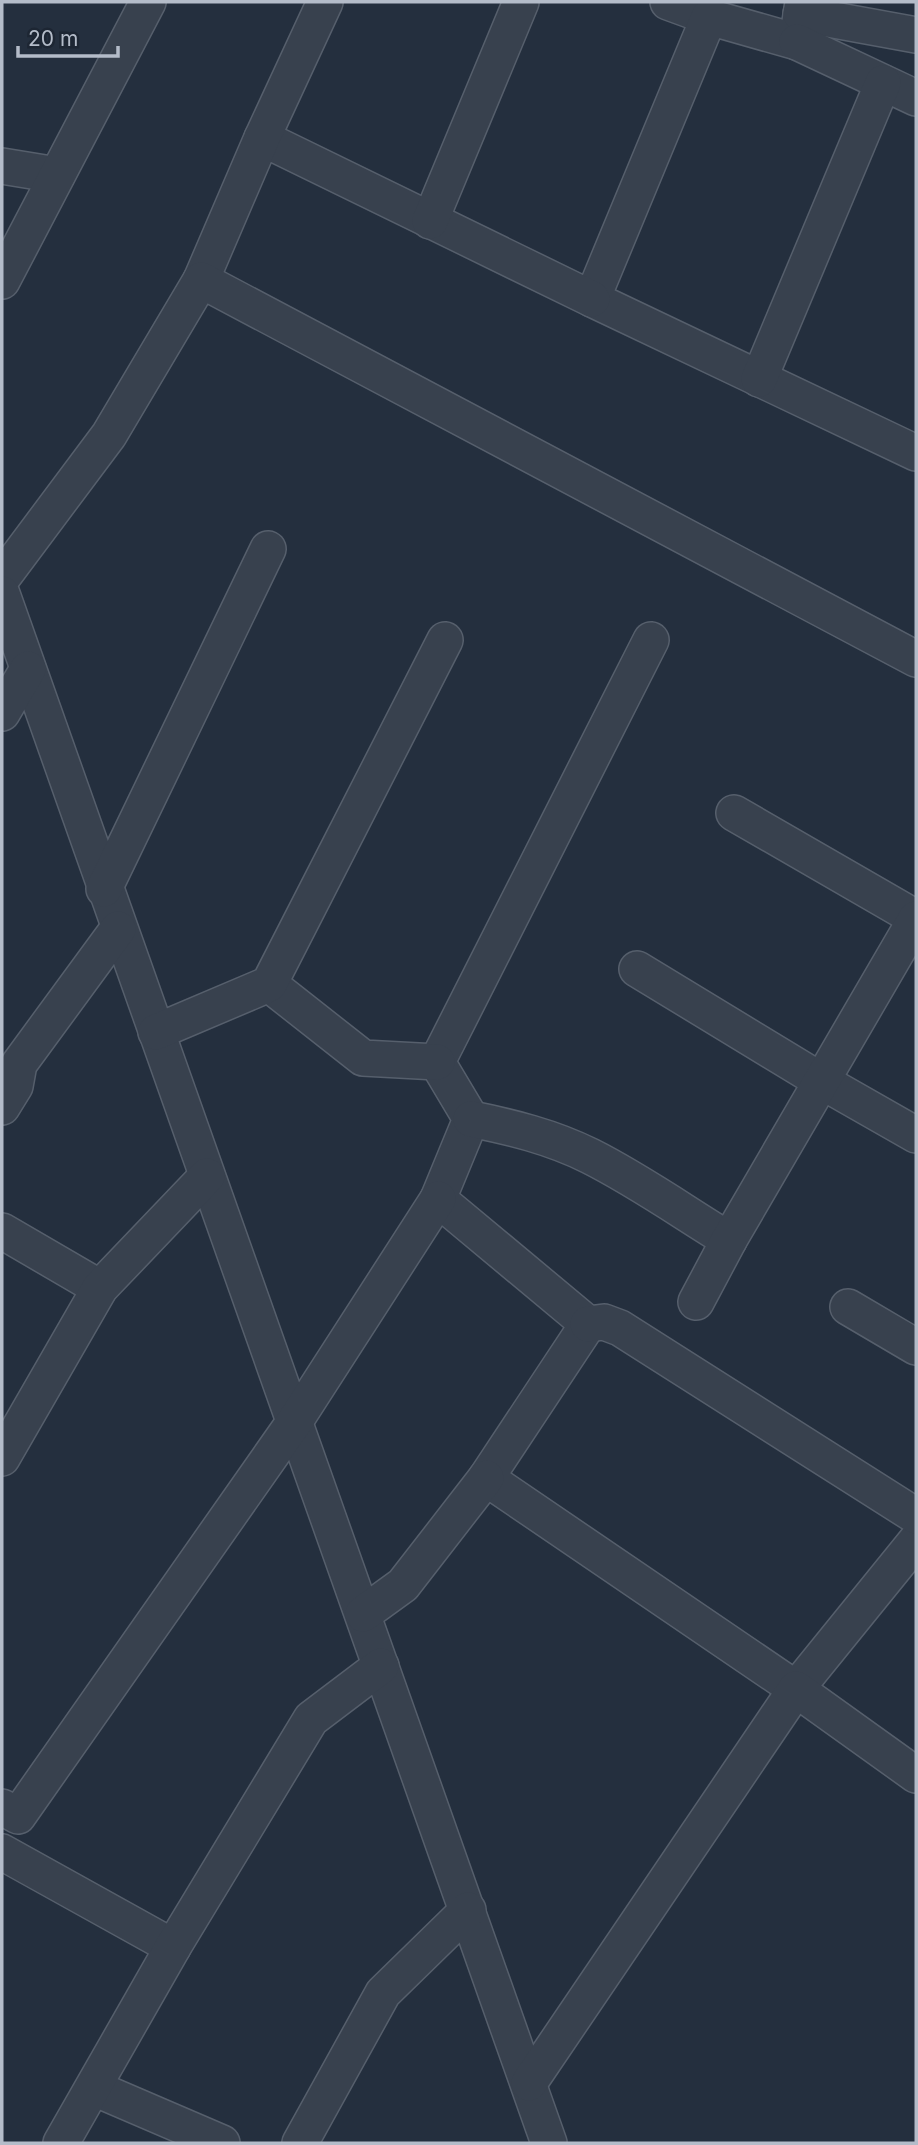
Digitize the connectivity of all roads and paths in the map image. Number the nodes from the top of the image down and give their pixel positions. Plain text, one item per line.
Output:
1 (148, 2) edge
2 (325, 2) edge
3 (520, 2) edge
4 (668, 2) edge
5 (709, 17) junction
6 (801, 19) edge
7 (916, 35) edge
8 (883, 83) junction
9 (916, 98) edge
10 (262, 138) junction
11 (2, 166) edge
12 (57, 175) junction
13 (430, 221) junction
14 (201, 280) junction
15 (2, 281) edge
16 (592, 299) junction
17 (759, 379) junction
18 (916, 453) edge
19 (268, 549) dead end
20 (2, 578) edge
21 (2, 594) edge
22 (445, 640) dead end
23 (652, 640) dead end
24 (916, 659) edge
25 (28, 669) junction
26 (2, 713) edge
27 (734, 813) dead end
28 (104, 889) junction
29 (916, 919) edge
30 (118, 929) junction
31 (637, 969) dead end
32 (269, 984) junction
33 (156, 1032) junction
34 (437, 1062) junction
35 (823, 1082) junction
36 (2, 1107) edge
37 (471, 1119) junction
38 (916, 1135) edge
39 (207, 1176) junction
40 (438, 1199) junction
41 (2, 1231) edge
42 (729, 1240) junction
43 (100, 1288) junction
44 (696, 1302) dead end
45 (848, 1307) dead end
46 (588, 1324) junction
47 (916, 1347) edge
48 (295, 1422) junction
49 (2, 1458) edge
50 (486, 1478) junction
51 (916, 1517) edge
52 (916, 1541) edge
53 (363, 1614) junction
54 (381, 1666) junction
55 (796, 1689) junction
56 (916, 1775) edge
57 (7, 1823) edge
58 (2, 1852) edge
59 (468, 1910) junction
60 (173, 1947) junction
61 (529, 2083) junction
62 (94, 2088) junction
63 (61, 2143) edge
64 (222, 2143) edge
65 (300, 2143) edge
66 (549, 2143) edge

1 - 12 street
2 - 10 street
3 - 13 street
4 - 5 street
5 - 6 street
5 - 16 street
6 - 7 street
6 - 8 street
8 - 9 street
8 - 17 street
10 - 13 street
10 - 14 street
11 - 12 street
12 - 15 street
13 - 16 street
14 - 20 street
14 - 24 street
16 - 17 street
17 - 18 street
19 - 28 street
21 - 25 street
22 - 32 street
23 - 34 street
25 - 26 street
25 - 28 street
27 - 29 street
28 - 30 street
29 - 35 street
30 - 33 street
30 - 36 street
31 - 35 street
32 - 33 street
32 - 34 street
33 - 39 street
34 - 37 street
35 - 38 street
35 - 42 street
37 - 40 street
37 - 42 street
39 - 43 street
39 - 48 street
40 - 46 street
40 - 48 street
41 - 43 street
42 - 44 street
43 - 49 street
45 - 47 street
46 - 50 street
46 - 51 street
48 - 53 street
48 - 57 street
50 - 53 street
50 - 55 street
52 - 55 street
53 - 54 street
54 - 59 street
54 - 60 street
55 - 56 street
55 - 61 street
58 - 60 street
59 - 61 street
59 - 65 street
60 - 62 street
61 - 66 street
62 - 63 street
62 - 64 street

